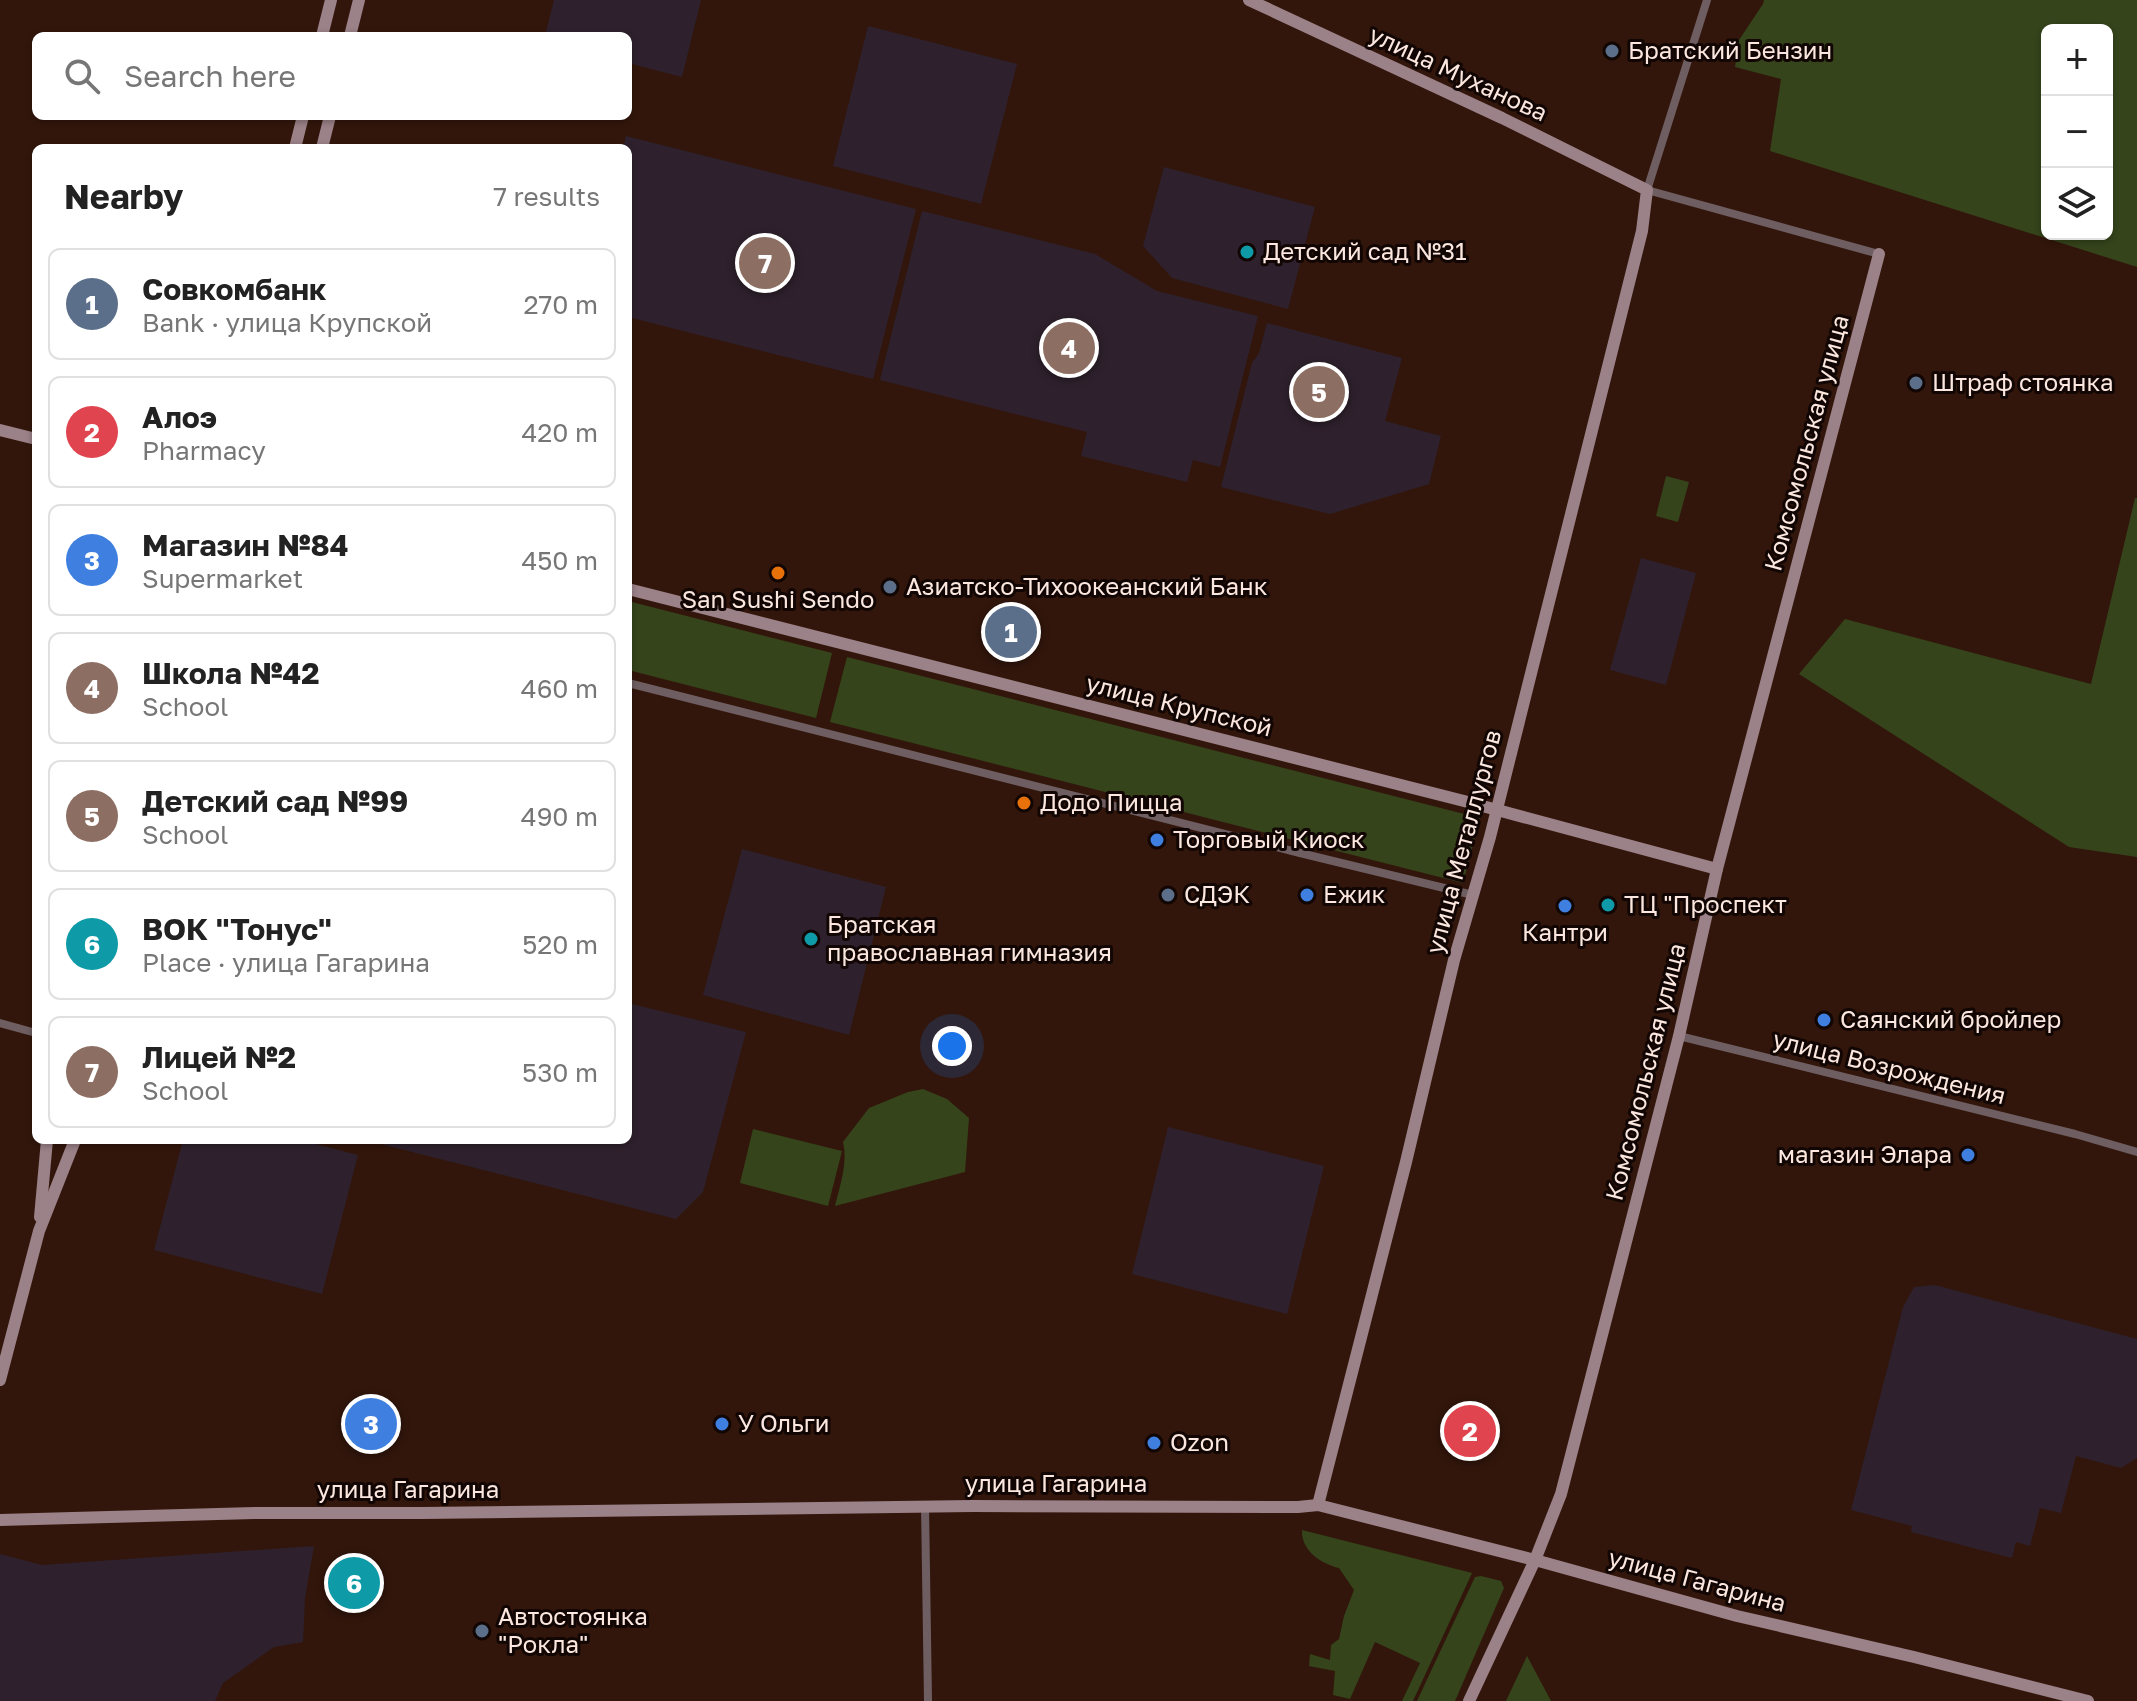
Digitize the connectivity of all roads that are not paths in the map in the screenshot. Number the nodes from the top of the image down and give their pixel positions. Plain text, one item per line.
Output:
1 (331, 0) edge
2 (359, 0) edge
3 (1249, 0) edge
4 (1707, 0) edge
5 (323, 32) edge
6 (351, 32) edge
7 (302, 120) edge
8 (329, 120) edge
9 (296, 144) edge
10 (323, 144) edge
11 (1647, 190) junction
12 (1879, 254) joint
13 (0, 430) edge
14 (32, 438) edge
15 (632, 590) edge
16 (632, 684) edge
17 (1497, 810) junction
18 (1717, 869) junction
19 (1473, 895) junction
20 (0, 1023) edge
21 (32, 1032) edge
22 (1679, 1036) junction
23 (47, 1144) edge
24 (73, 1144) edge
25 (2137, 1152) edge
26 (39, 1231) junction
27 (0, 1380) edge
28 (1318, 1505) junction
29 (925, 1506) junction
30 (0, 1520) edge
31 (1535, 1560) junction
32 (2026, 1686) junction
33 (928, 1701) edge
34 (1469, 1701) edge
35 (2047, 1701) edge
36 (2088, 1701) edge

1 - 5 street
2 - 6 street
3 - 11 street, улица Муханова
4 - 11 street
7 - 9 street
8 - 10 street
11 - 12 street
11 - 17 street, улица Металлургов
12 - 18 street, Комсомольская улица
13 - 14 street
15 - 17 street, улица Крупской
16 - 19 street
17 - 18 street, улица Крупской
17 - 19 street, улица Металлургов
18 - 22 street, Комсомольская улица
19 - 28 street, улица Металлургов
20 - 21 street
22 - 25 street, улица Возрождения
22 - 31 street, Комсомольская улица
23 - 26 street
24 - 26 street
26 - 27 street
28 - 29 street, улица Гагарина
28 - 31 street, улица Гагарина
29 - 30 street, улица Гагарина
29 - 33 street
31 - 32 street, улица Гагарина
31 - 34 street, Комсомольская улица
32 - 35 street
32 - 36 street, улица Гагарина

